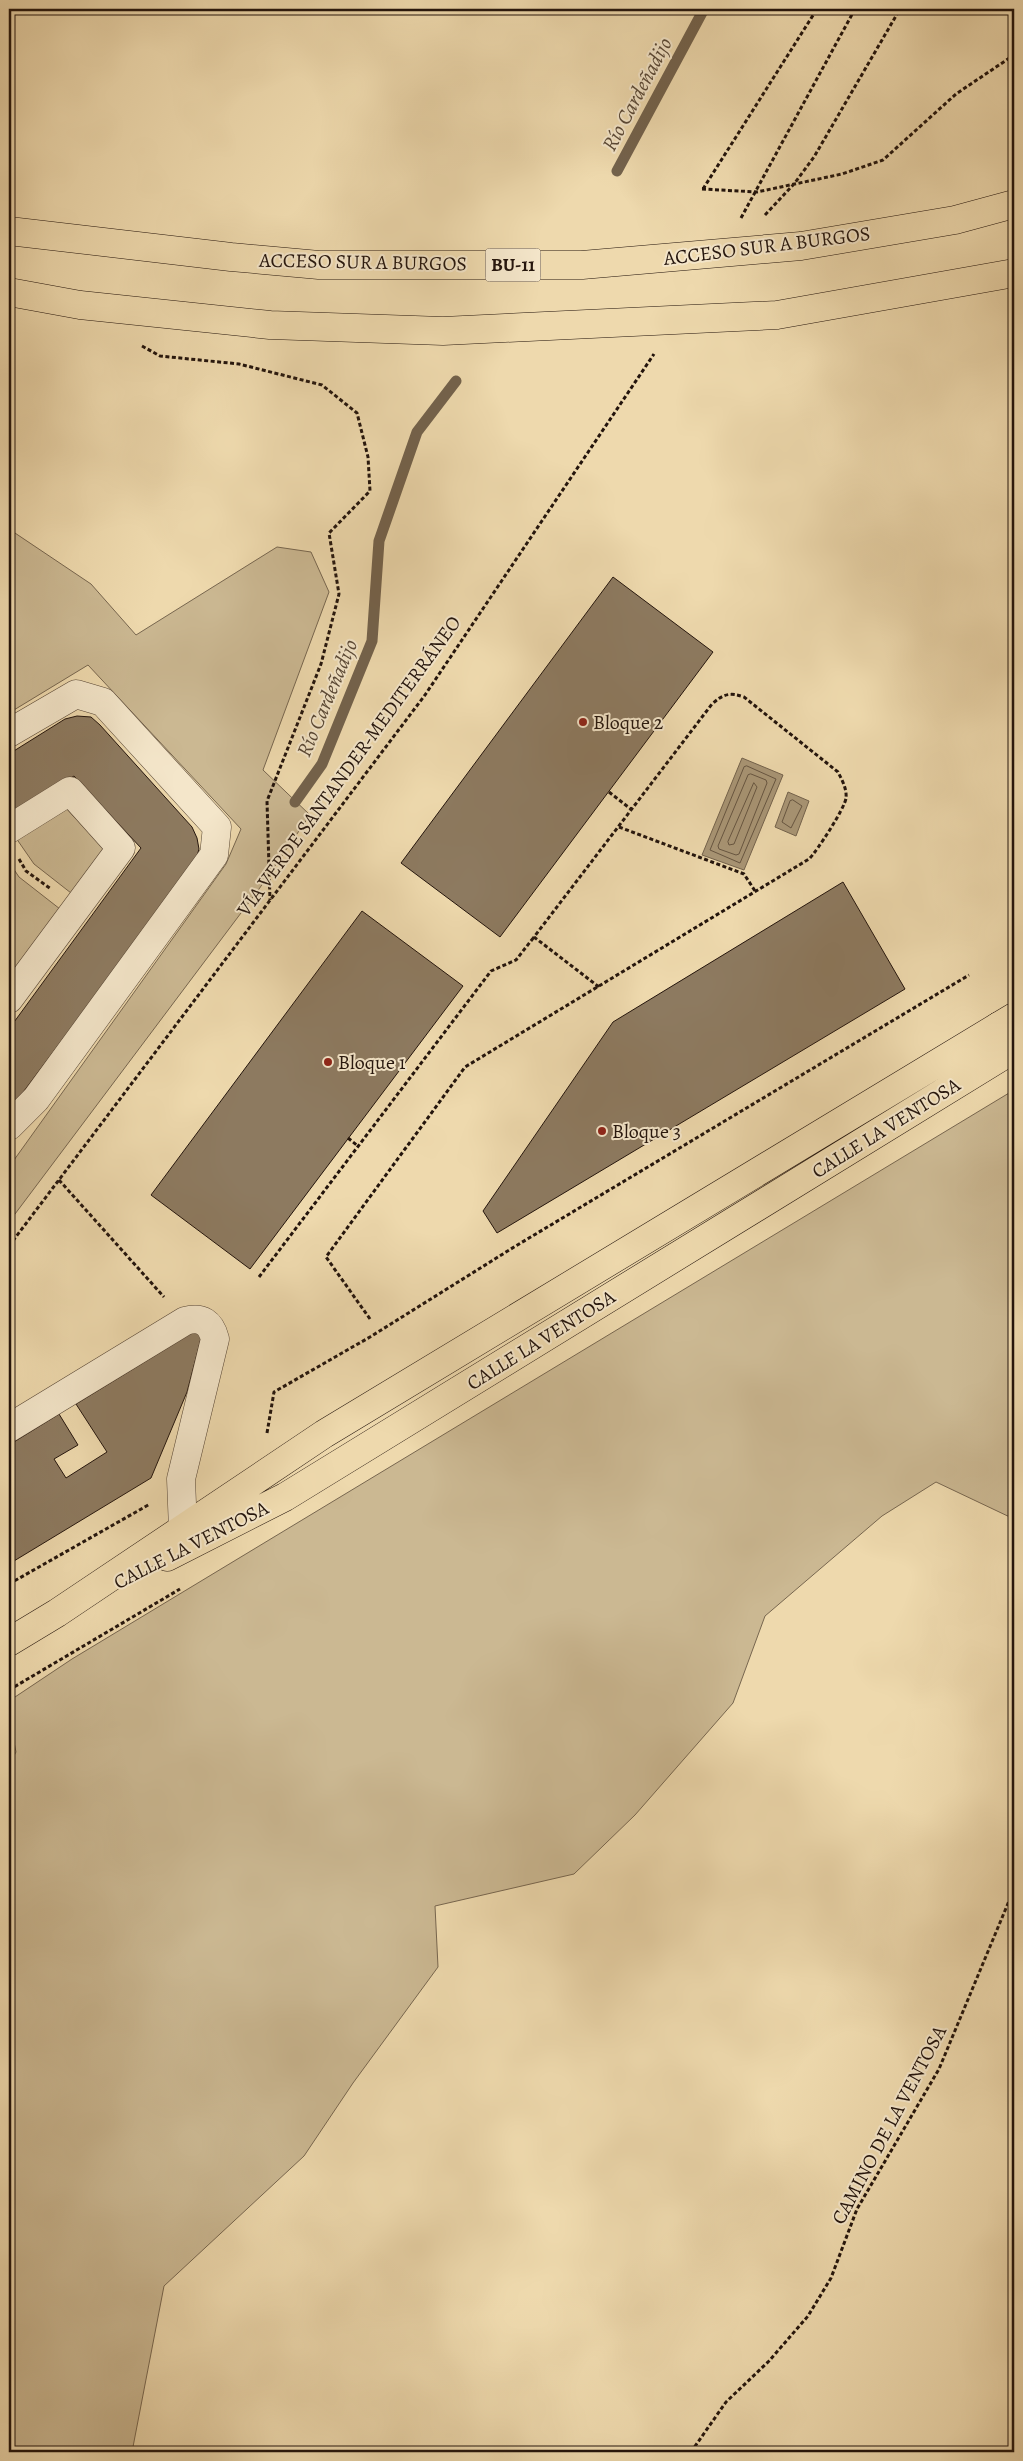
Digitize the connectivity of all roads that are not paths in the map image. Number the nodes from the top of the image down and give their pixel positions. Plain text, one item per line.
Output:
1 (1014, 204) edge
2 (9, 231) edge
3 (1014, 273) edge
4 (9, 292) edge
5 (9, 733) edge
6 (9, 829) edge
7 (9, 998) edge
8 (1014, 1001) edge
9 (1007, 1022) edge
10 (1014, 1050) edge
11 (9, 1126) edge
12 (9, 1428) edge
13 (183, 1529) junction
14 (57, 1613) junction
15 (9, 1642) edge

1 - 2 main road, ACCESO SUR A BURGOS / BU-11, bridge
3 - 4 main road, bridge
5 - 11 street
6 - 7 street
8 - 9 street, CALLE LA VENTOSA
9 - 13 main road, CALLE LA VENTOSA
10 - 14 main road, CALLE LA VENTOSA
12 - 13 street, CALLE LA VENTOSA
13 - 14 main road, CALLE LA VENTOSA
14 - 15 main road, CALLE LA VENTOSA

